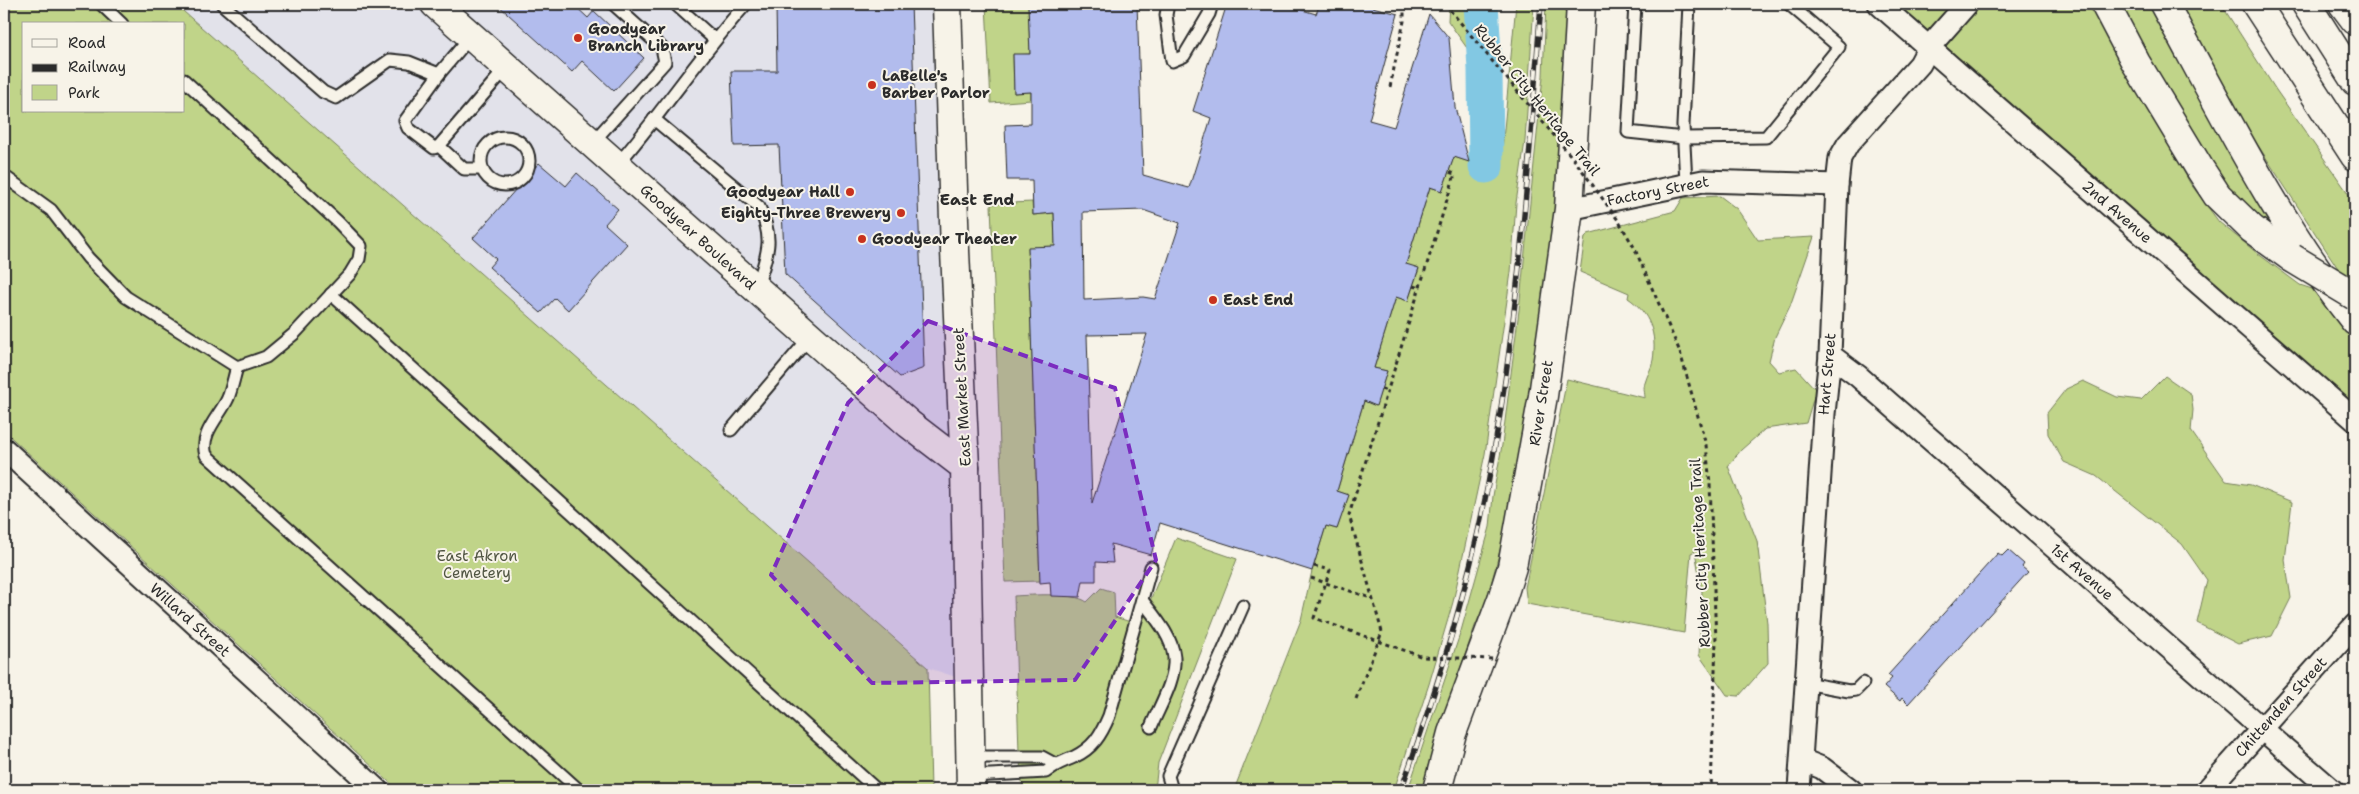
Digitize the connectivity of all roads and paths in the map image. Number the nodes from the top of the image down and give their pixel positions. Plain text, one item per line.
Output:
1 (100, 4) edge
2 (222, 4) edge
3 (435, 4) edge
4 (613, 4) edge
5 (675, 4) edge
6 (746, 4) edge
7 (947, 4) edge
8 (1168, 4) edge
9 (1212, 4) edge
10 (1404, 4) edge
11 (1445, 4) edge
12 (1581, 4) edge
13 (1635, 4) edge
14 (1688, 4) edge
15 (1790, 4) edge
16 (1879, 4) edge
17 (1967, 4) edge
18 (2105, 4) edge
19 (2164, 4) edge
20 (2256, 4) edge
21 (2306, 4) edge
22 (2343, 4) edge
23 (2355, 20) edge
24 (120, 22) edge
25 (471, 36) junction
26 (714, 39) junction
27 (1929, 47) junction
28 (507, 67) junction
29 (439, 74) junction
30 (185, 81) edge
31 (2355, 81) edge
32 (1390, 87) dead end
33 (654, 119) junction
34 (1684, 138) junction
35 (592, 143) junction
36 (439, 146) junction
37 (2355, 156) edge
38 (617, 165) junction
39 (482, 169) junction
40 (1449, 172) dead end
41 (4, 176) edge
42 (1686, 183) junction
43 (1837, 185) junction
44 (1569, 209) junction
45 (1413, 286) dead end
46 (1419, 288) junction
47 (756, 289) junction
48 (331, 294) junction
49 (2355, 296) edge
50 (2355, 321) edge
51 (810, 337) junction
52 (1830, 355) junction
53 (237, 367) junction
54 (1381, 389) dead end
55 (1387, 391) junction
56 (2355, 420) edge
57 (730, 430) dead end
58 (4, 449) edge
59 (965, 467) junction
60 (1343, 511) dead end
61 (1350, 513) junction
62 (1314, 566) dead end
63 (1152, 567) dead end
64 (1311, 578) dead end
65 (1372, 598) junction
66 (1142, 600) junction
67 (1243, 606) dead end
68 (2355, 624) edge
69 (1496, 659) dead end
70 (1805, 683) junction
71 (1863, 683) dead end
72 (1356, 699) dead end
73 (1151, 727) dead end
74 (2261, 728) junction
75 (1802, 760) junction
76 (1055, 764) junction
77 (970, 774) edge
78 (377, 790) edge
79 (579, 790) edge
80 (876, 790) edge
81 (1172, 790) edge
82 (1437, 790) edge
83 (1711, 790) edge
84 (1799, 790) edge
85 (1851, 790) edge
86 (2207, 790) edge
87 (2332, 790) edge

1 - 24 lane
2 - 29 lane
3 - 25 main road, Goodyear Boulevard
4 - 35 lane
5 - 26 lane
6 - 26 lane
7 - 59 main road, East Market Street
8 - 9 lane
10 - 32 path
11 - 83 path, Rubber City Heritage Trail, bridge
12 - 44 main road, River Street
13 - 34 lane
14 - 34 lane
15 - 34 lane
16 - 27 street, 2nd Avenue
17 - 27 street, Hart Street
18 - 49 main road, bridge
19 - 50 main road
20 - 37 main road
21 - 31 main road
22 - 23 main road
25 - 28 main road, Goodyear Boulevard
25 - 29 lane
26 - 33 lane
27 - 43 street, Hart Street
27 - 56 street, 2nd Avenue
28 - 35 main road, Goodyear Boulevard
28 - 36 lane
29 - 36 lane
30 - 48 lane
33 - 38 lane
33 - 47 lane
34 - 42 lane
35 - 38 main road, Goodyear Boulevard
36 - 39 lane
38 - 47 main road, Goodyear Boulevard
39 - 39 lane
40 - 46 path
41 - 53 lane
42 - 43 street, Factory Street
42 - 44 street, Factory Street
43 - 52 street, Hart Street
44 - 82 main road, River Street
45 - 46 path
46 - 55 path
47 - 51 main road, Goodyear Boulevard
48 - 53 lane
48 - 80 lane
51 - 57 lane
51 - 59 main road, Goodyear Boulevard
52 - 70 street, Hart Street
52 - 74 street, 1st Avenue
53 - 79 lane
54 - 55 path
55 - 61 path
58 - 78 street, Willard Street
59 - 77 main road, East Market Street
60 - 61 path
61 - 65 path
62 - 69 path, bridge
63 - 66 lane
64 - 65 path
65 - 72 path
66 - 73 lane
66 - 76 lane
67 - 81 lane
68 - 74 street, Chittenden Street
70 - 71 lane
70 - 75 street, Hart Street
74 - 86 street, Chittenden Street
74 - 87 street, 1st Avenue
75 - 84 street, Hart Street
75 - 85 street
76 - 77 lane
76 - 77 lane

